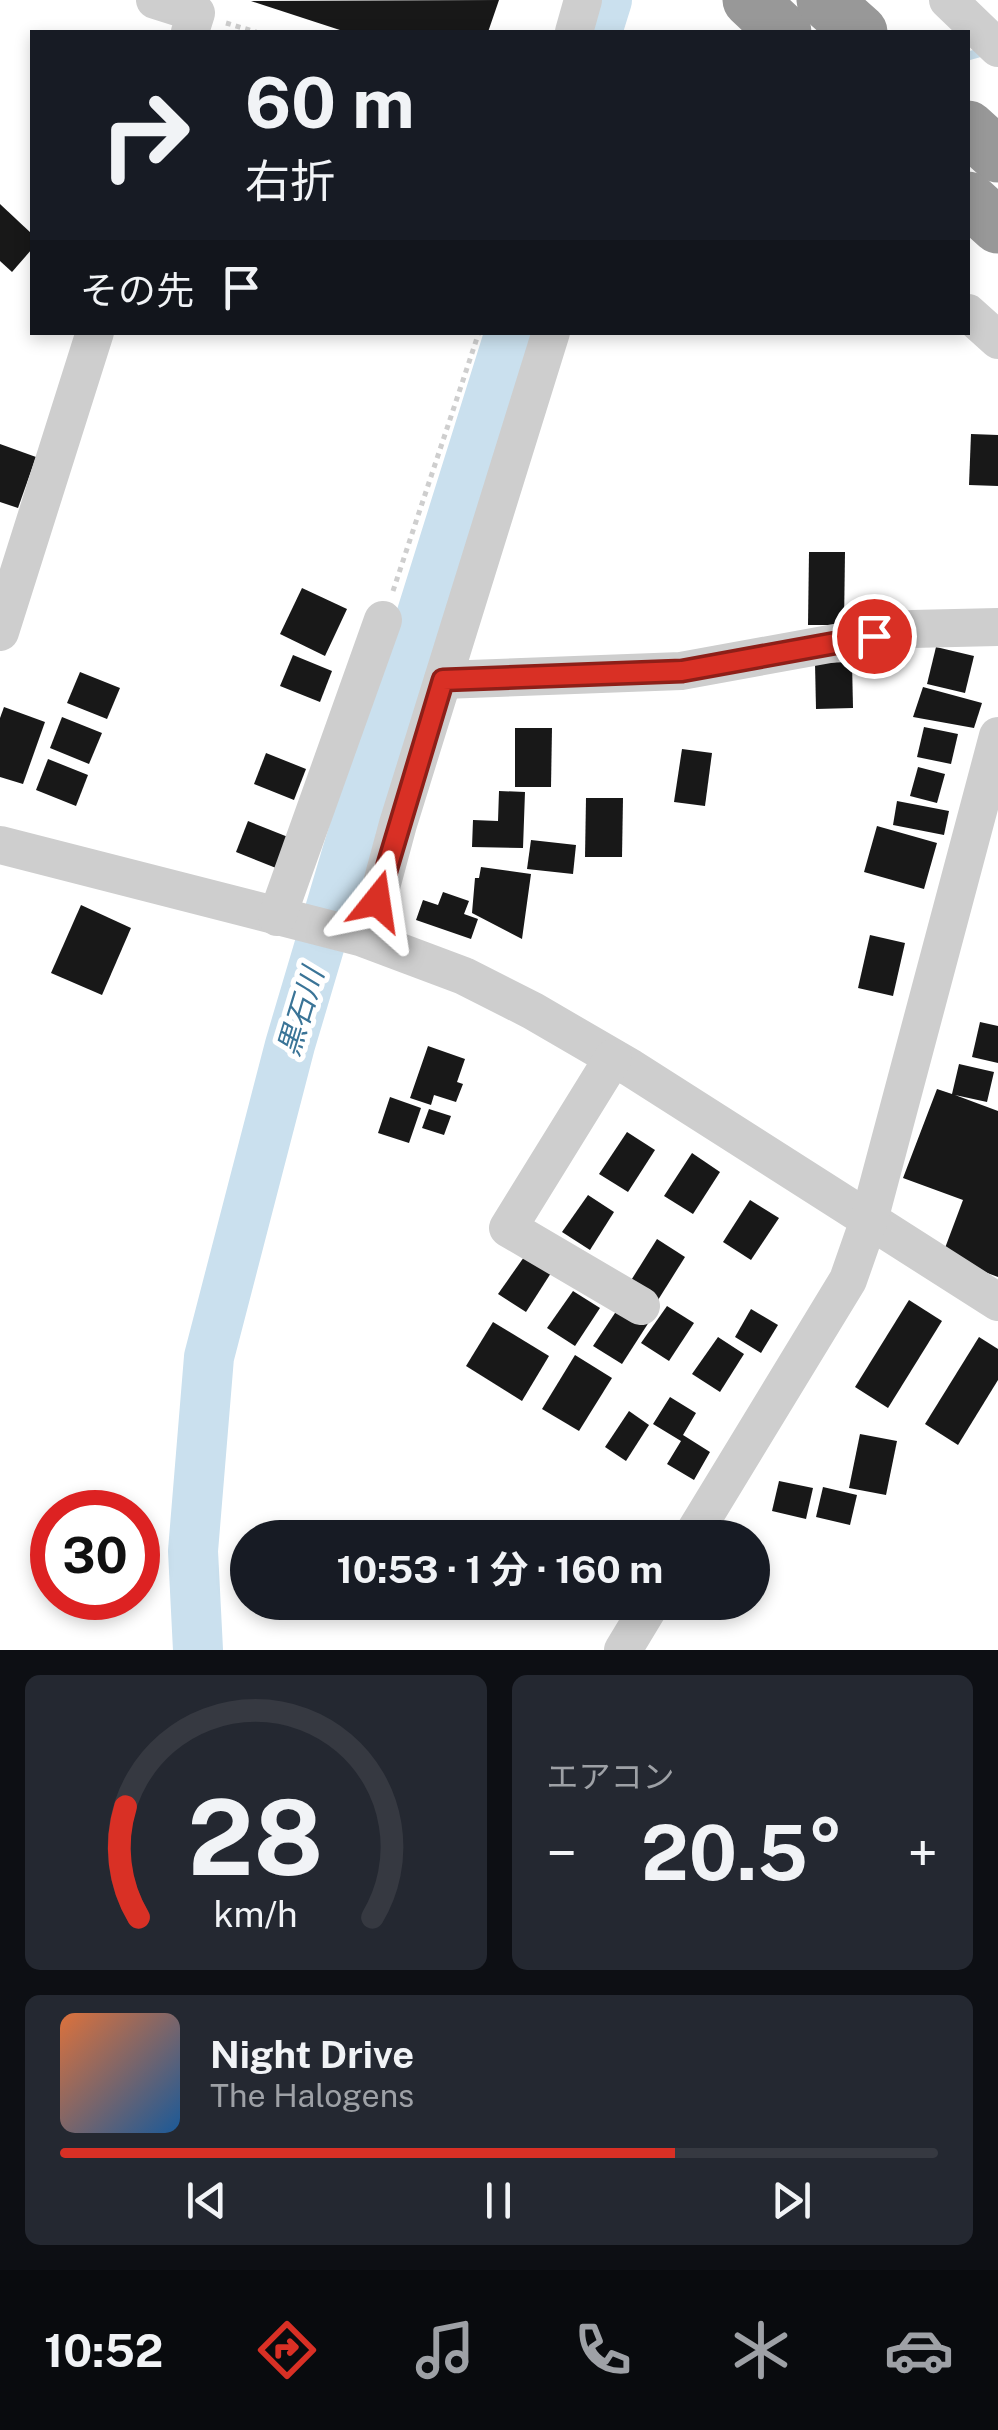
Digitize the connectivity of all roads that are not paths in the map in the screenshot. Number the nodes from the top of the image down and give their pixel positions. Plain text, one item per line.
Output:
1 (155, 0) edge
2 (584, 0) edge
3 (750, 0) edge
4 (824, 0) edge
5 (948, 0) edge
6 (195, 15) edge
7 (575, 30) edge
8 (782, 30) edge
9 (858, 30) edge
10 (998, 48) edge
11 (970, 130) edge
12 (998, 156) edge
13 (970, 201) edge
14 (998, 226) edge
15 (970, 315) edge
16 (94, 335) edge
17 (549, 335) edge
18 (998, 340) edge
19 (383, 620) road end
20 (998, 627) edge
21 (0, 632) edge
22 (443, 680) junction
23 (998, 736) edge
24 (0, 845) edge
25 (286, 919) junction
26 (363, 938) junction
27 (613, 1058) junction
28 (869, 1220) junction
29 (998, 1302) edge
30 (642, 1306) dead end
31 (702, 1520) edge
32 (641, 1620) edge
33 (622, 1650) edge

1 - 6 street
2 - 7 street
3 - 8 highway
4 - 9 highway
5 - 10 street
11 - 12 highway
13 - 14 highway
15 - 18 street
16 - 21 street
17 - 22 street
19 - 25 street
20 - 22 street
22 - 26 street
23 - 28 street
24 - 25 street
25 - 26 street
26 - 27 street
27 - 28 street
27 - 30 street
28 - 29 street
28 - 31 street
32 - 33 street

